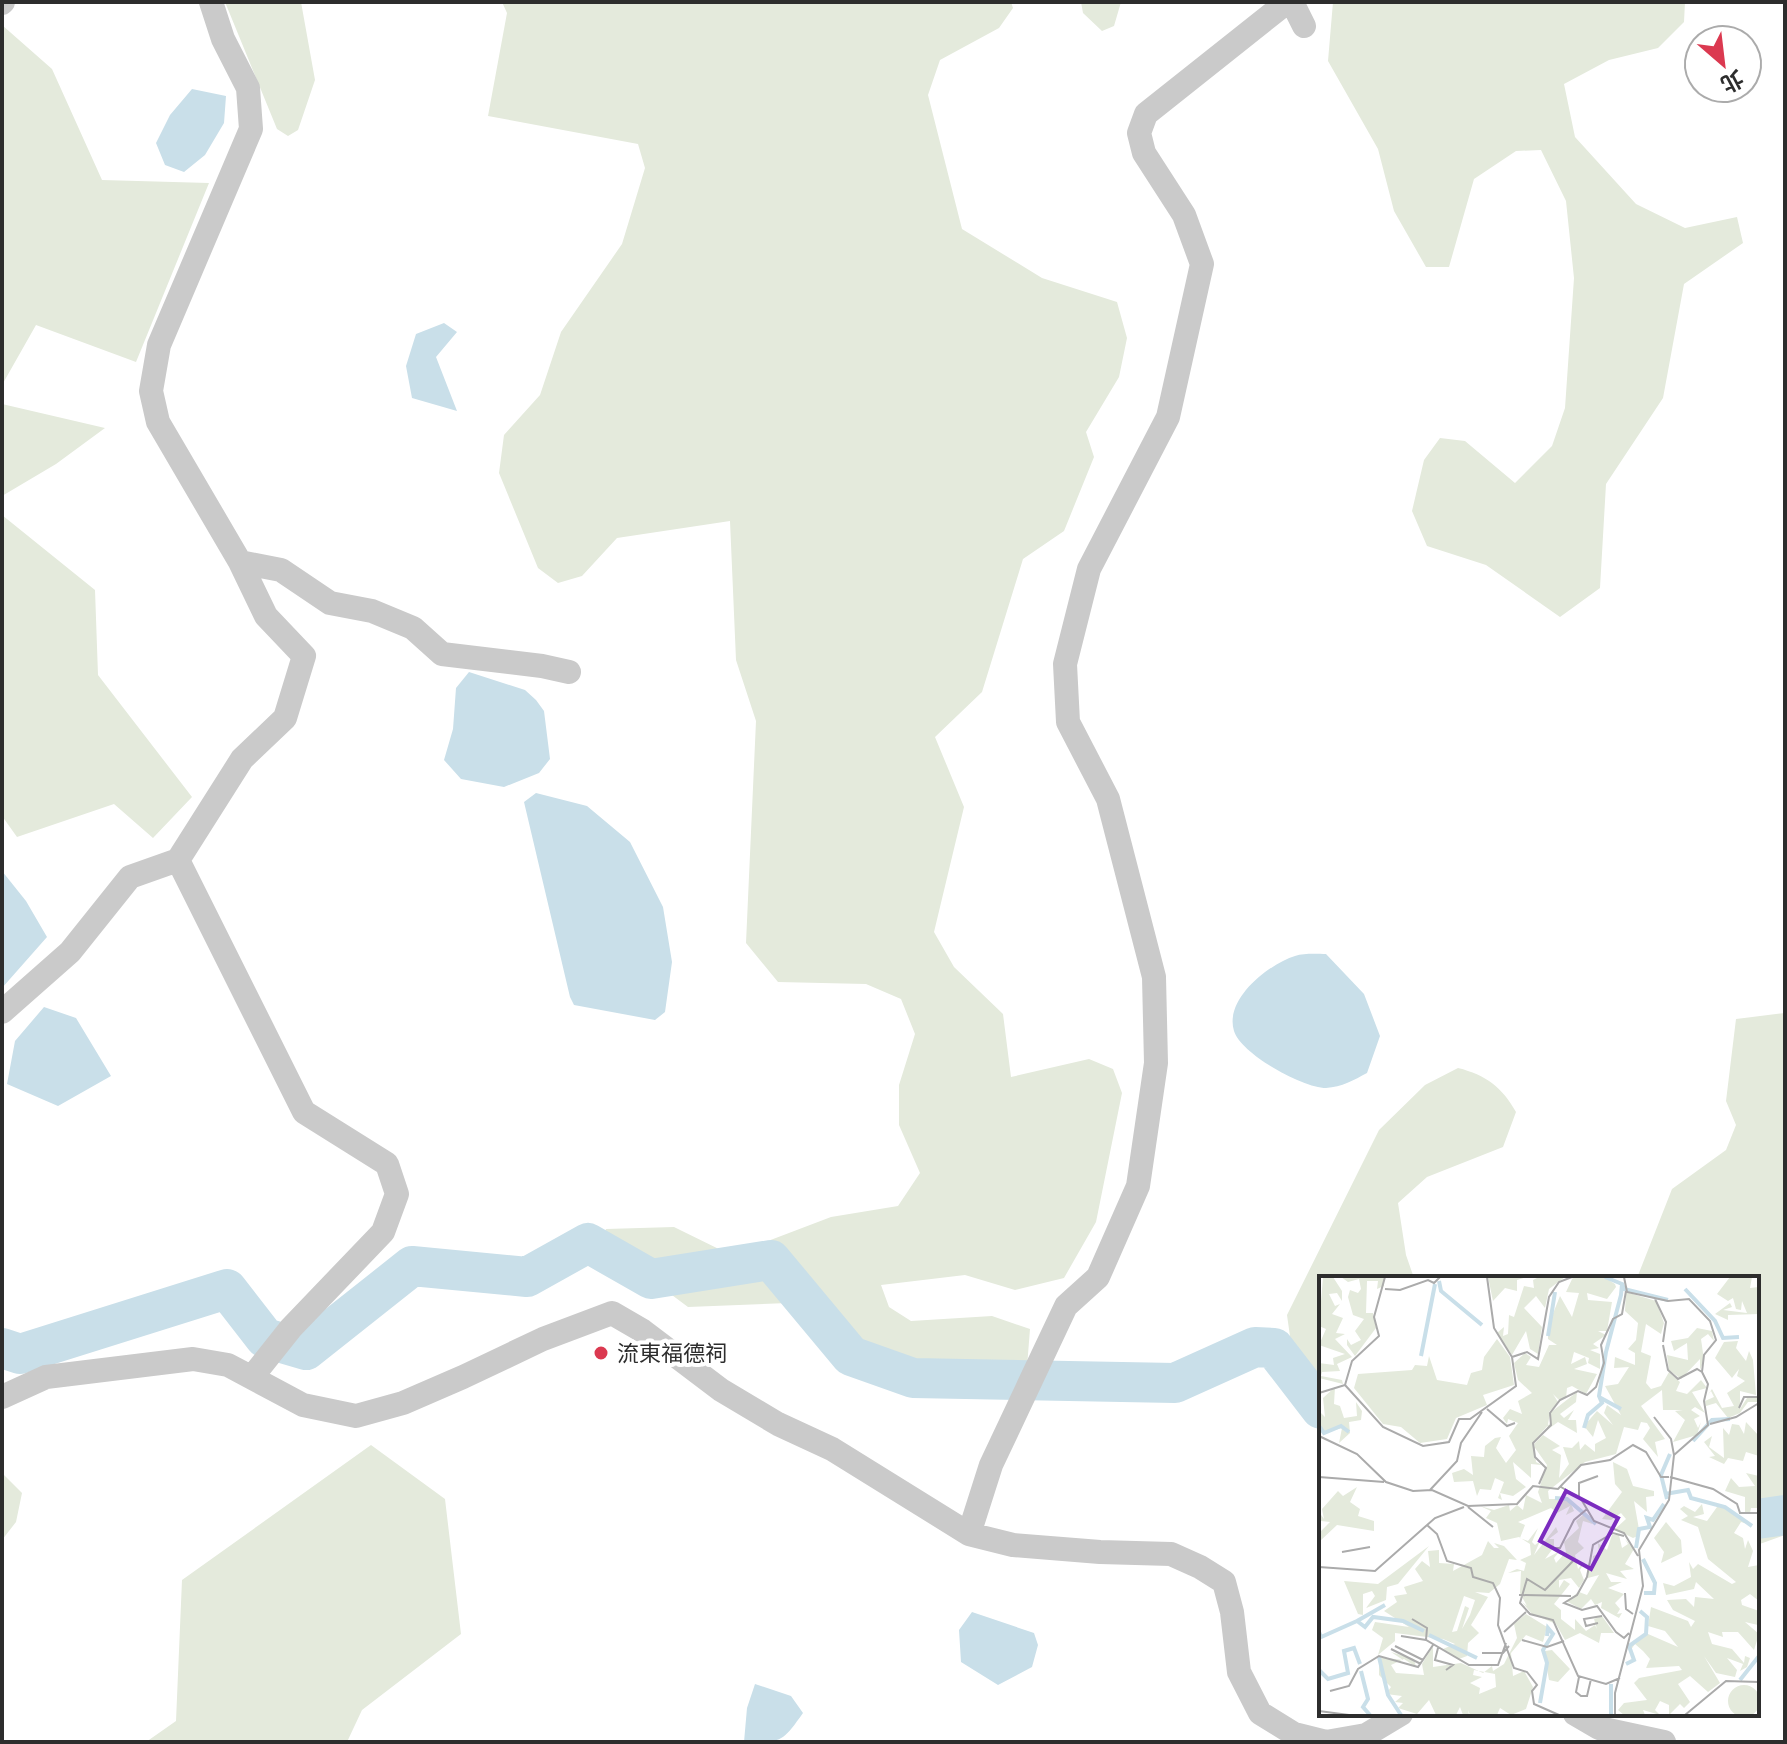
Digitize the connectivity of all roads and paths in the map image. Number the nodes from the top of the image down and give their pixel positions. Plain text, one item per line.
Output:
1 (211, 2) edge
2 (1289, 2) edge
3 (1304, 26) dead end
4 (240, 562) junction
5 (569, 672) dead end
6 (178, 860) junction
7 (2, 1012) edge
8 (252, 1377) junction
9 (2, 1397) edge
10 (969, 1534) junction
11 (1398, 1716) edge
12 (1578, 1716) edge
13 (1339, 1741) edge
14 (1664, 1742) edge

1 - 4 street
2 - 3 street
2 - 10 street
4 - 5 street
4 - 6 street
6 - 7 street
6 - 8 street
8 - 9 street
8 - 10 street
10 - 13 street
11 - 13 street
12 - 14 street

